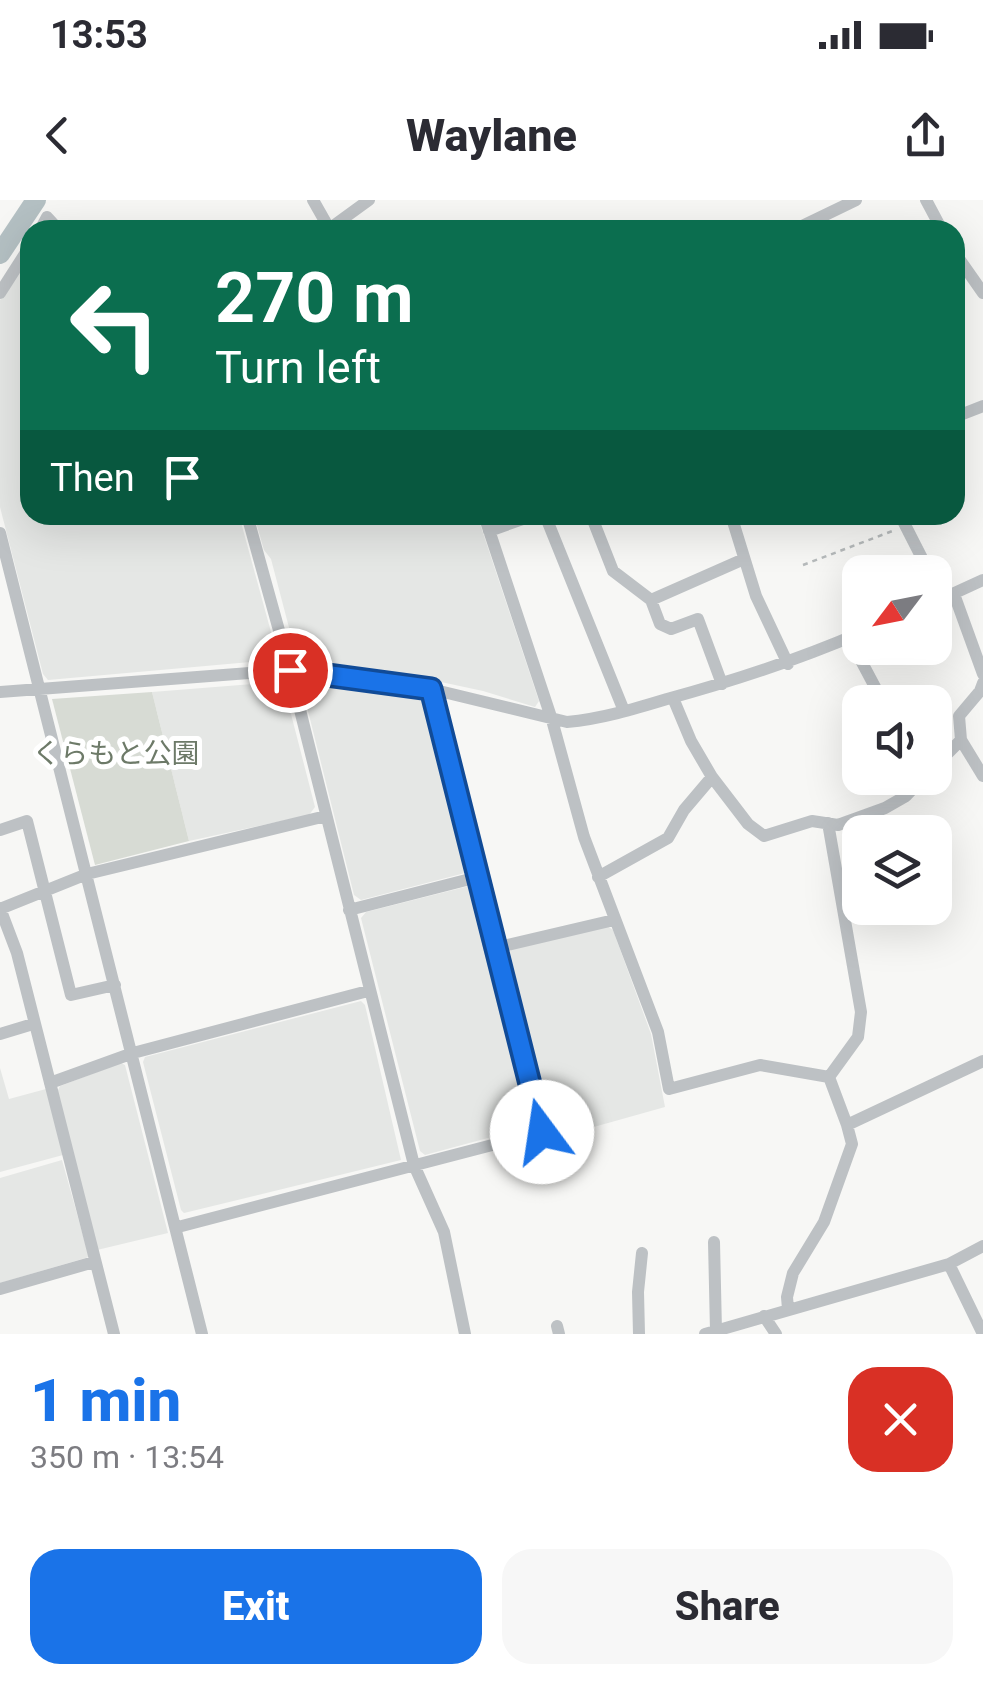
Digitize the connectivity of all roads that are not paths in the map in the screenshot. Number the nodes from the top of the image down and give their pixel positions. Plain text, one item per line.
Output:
1 (369, 200) edge
2 (856, 200) edge
3 (342, 220) edge
4 (815, 220) edge
5 (20, 261) edge
6 (965, 267) edge
7 (0, 292) edge
8 (983, 293) edge
9 (250, 525) edge
10 (487, 525) edge
11 (506, 525) edge
12 (549, 525) edge
13 (595, 525) edge
14 (735, 525) edge
15 (904, 525) edge
16 (489, 531) junction
17 (0, 533) edge
18 (921, 555) edge
19 (744, 560) junction
20 (983, 580) edge
21 (952, 594) edge
22 (651, 600) junction
23 (952, 614) edge
24 (842, 640) edge
25 (788, 664) junction
26 (290, 670) junction
27 (983, 674) edge
28 (983, 682) edge
29 (722, 684) junction
30 (431, 689) junction
31 (41, 690) junction
32 (0, 692) edge
33 (674, 698) junction
34 (624, 711) junction
35 (552, 720) junction
36 (961, 740) junction
37 (952, 749) edge
38 (983, 776) edge
39 (712, 777) junction
40 (907, 795) edge
41 (326, 816) junction
42 (828, 823) junction
43 (0, 830) edge
44 (86, 874) junction
45 (598, 876) junction
46 (478, 877) junction
47 (44, 891) junction
48 (0, 909) edge
49 (349, 910) junction
50 (614, 920) junction
51 (496, 948) junction
52 (115, 985) junction
53 (368, 991) junction
54 (33, 1024) junction
55 (0, 1034) edge
56 (133, 1052) junction
57 (983, 1061) edge
58 (828, 1077) junction
59 (50, 1083) junction
60 (846, 1125) junction
61 (414, 1165) junction
62 (178, 1227) junction
63 (714, 1242) dead end
64 (983, 1246) edge
65 (642, 1253) dead end
66 (94, 1262) junction
67 (949, 1264) junction
68 (0, 1289) edge
69 (788, 1309) junction
70 (764, 1316) junction
71 (711, 1332) edge
72 (114, 1334) edge
73 (202, 1334) edge
74 (465, 1334) edge
75 (640, 1334) edge
76 (776, 1334) edge
77 (982, 1334) edge

1 - 3 street
2 - 4 street
5 - 7 street
6 - 8 street
9 - 26 street
10 - 16 street
11 - 16 street
12 - 34 street
13 - 22 street
14 - 19 street
15 - 18 street
16 - 35 street
17 - 31 street
19 - 22 street
19 - 25 street
20 - 21 street
22 - 29 street
23 - 27 street
24 - 25 street
25 - 29 street
26 - 30 street
26 - 31 street
26 - 41 street
28 - 36 street
29 - 33 street
30 - 35 street
30 - 46 street
31 - 32 street
31 - 44 street
33 - 34 street
33 - 39 street
34 - 35 street
35 - 45 street
36 - 37 street
36 - 38 street
39 - 42 street
39 - 45 street
40 - 42 street
41 - 44 street
41 - 49 street
42 - 58 street
43 - 47 street
44 - 47 street
44 - 52 street
45 - 50 street
46 - 49 street
46 - 51 street
47 - 48 street
47 - 52 street
48 - 54 street
49 - 53 street
50 - 51 street
50 - 58 street
51 - 61 street
52 - 56 street
53 - 56 street
53 - 61 street
54 - 55 street
54 - 59 street
56 - 59 street
56 - 62 street
57 - 60 street
58 - 60 street
59 - 66 street
60 - 69 street
61 - 62 street
61 - 74 street
62 - 73 street
63 - 71 street
64 - 67 street
65 - 75 street
66 - 68 street
66 - 72 street
67 - 69 street
67 - 77 street
69 - 70 street
70 - 71 street
70 - 76 street

